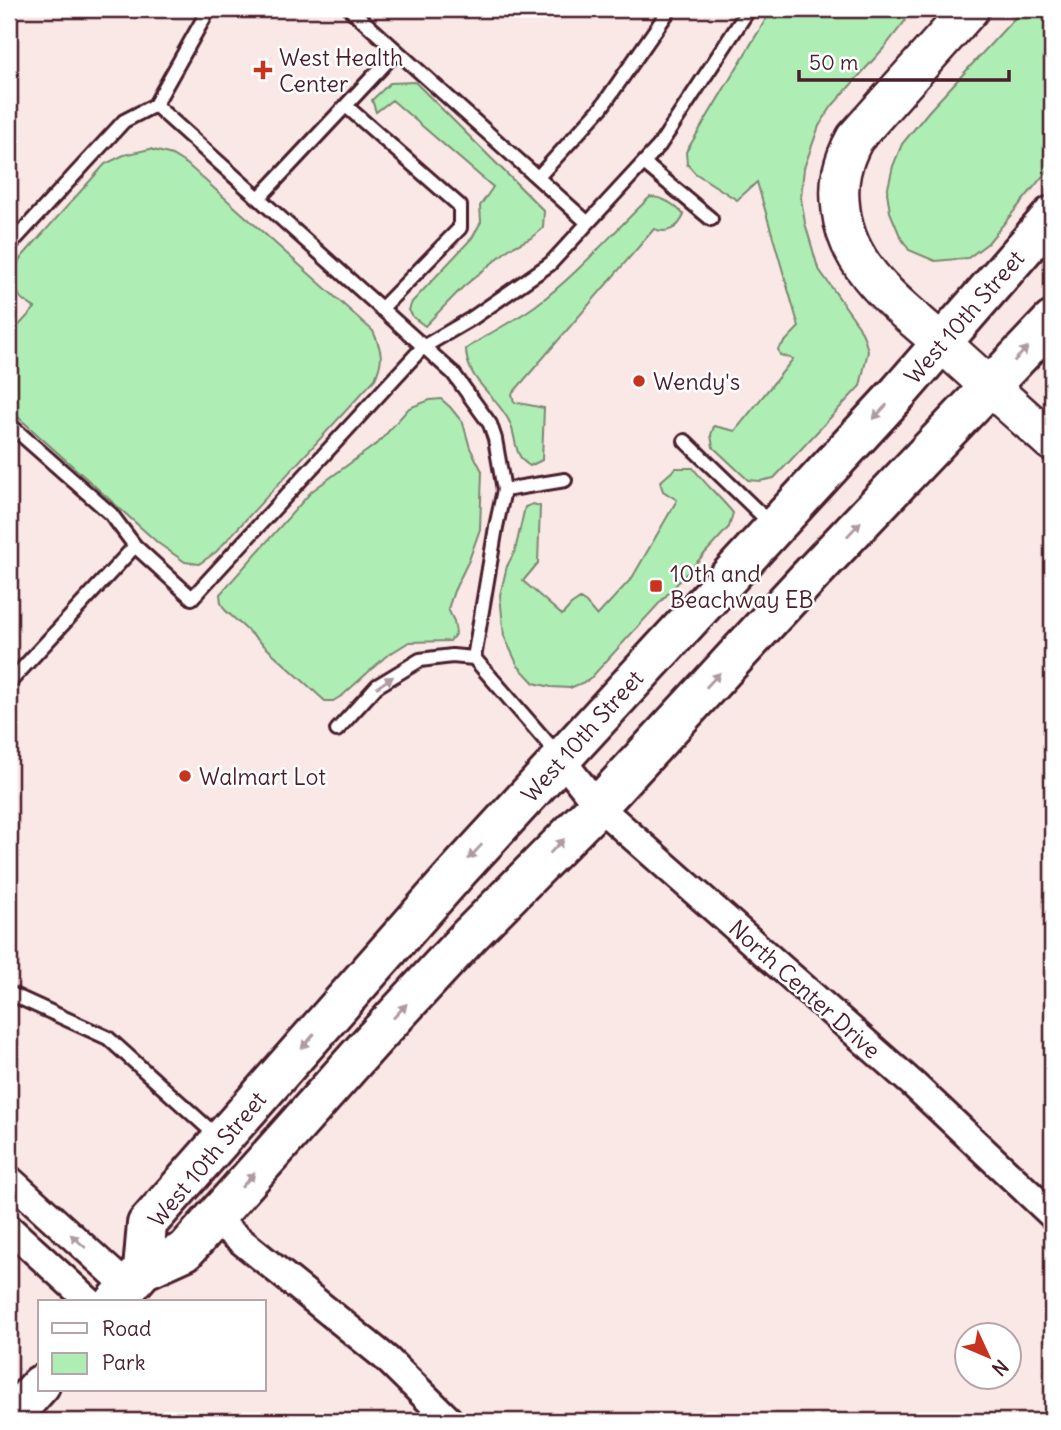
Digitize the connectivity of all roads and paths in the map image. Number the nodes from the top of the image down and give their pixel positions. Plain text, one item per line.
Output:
1 (209, 9) edge
2 (350, 9) edge
3 (670, 9) edge
4 (749, 9) edge
5 (970, 9) edge
6 (397, 51) junction
7 (155, 105) junction
8 (346, 106) junction
9 (644, 163) junction
10 (538, 177) junction
11 (259, 198) junction
12 (1052, 216) edge
13 (711, 219) dead end
14 (588, 223) junction
15 (9, 246) edge
16 (381, 309) junction
17 (1052, 321) edge
18 (423, 347) junction
19 (967, 366) junction
20 (9, 424) edge
21 (685, 441) dead end
22 (1052, 442) edge
23 (565, 480) dead end
24 (504, 490) junction
25 (774, 527) junction
26 (135, 546) junction
27 (474, 658) junction
28 (9, 683) edge
29 (337, 730) dead end
30 (561, 759) junction
31 (598, 806) junction
32 (9, 993) edge
33 (220, 1140) junction
34 (9, 1179) edge
35 (1052, 1215) edge
36 (214, 1219) junction
37 (9, 1228) edge
38 (129, 1287) edge
39 (88, 1300) edge
40 (38, 1387) edge
41 (9, 1420) edge
42 (450, 1421) edge

1 - 7 lane
2 - 6 lane
3 - 10 lane
4 - 9 lane
5 - 19 street
6 - 8 lane
6 - 10 lane
7 - 11 lane
7 - 15 lane
8 - 11 lane
8 - 16 lane
9 - 13 lane
9 - 14 lane
10 - 14 lane
11 - 16 lane
12 - 19 main road, West 10th Street
14 - 18 lane
16 - 18 lane
19 -> 17 main road, West 10th Street
18 - 24 lane
18 - 26 lane
19 - 22 street
19 -> 25 main road, West 10th Street
31 -> 19 main road, West 10th Street
20 - 26 lane
21 - 25 lane
23 - 24 lane
24 - 27 lane
25 - 30 main road, West 10th Street
26 - 28 lane
29 -> 27 lane
27 - 30 lane
30 - 31 street, North Center Drive
30 -> 33 main road, West 10th Street
31 - 35 street, North Center Drive
36 -> 31 main road, West 10th Street
32 - 33 lane
33 - 38 main road, West 10th Street
38 -> 34 street
36 - 38 main road, West 10th Street
36 - 42 street
37 - 39 street
40 - 41 main road

